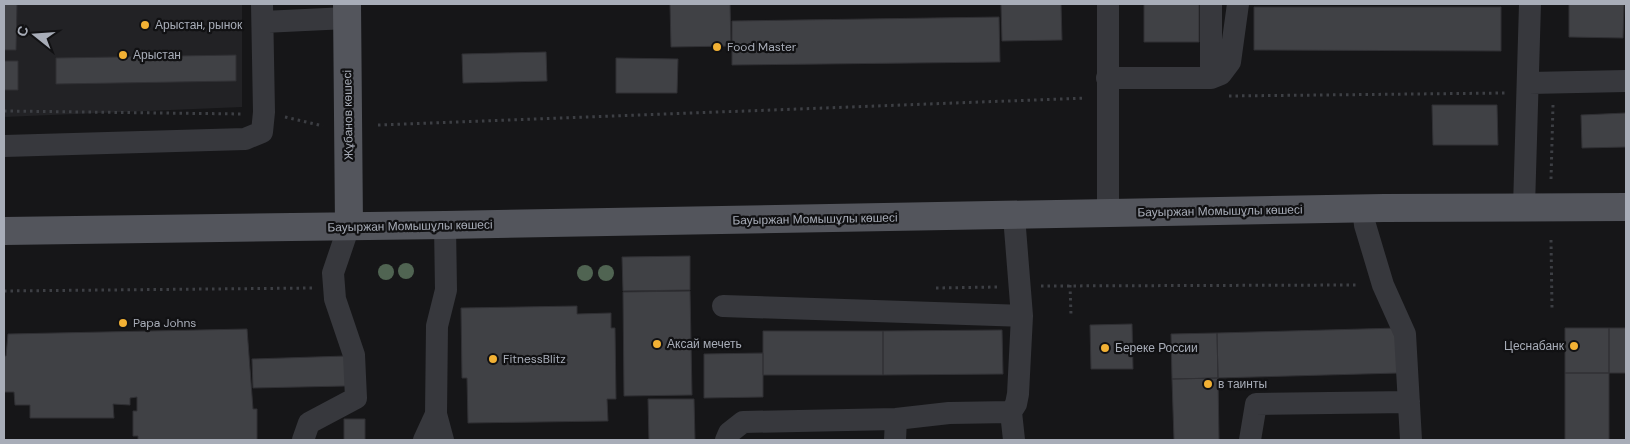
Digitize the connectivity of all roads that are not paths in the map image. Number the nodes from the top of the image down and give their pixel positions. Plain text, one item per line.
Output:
1 (1108, 4) edge
2 (1211, 4) edge
3 (1238, 4) edge
4 (1530, 4) edge
5 (347, 11) edge
6 (263, 13) edge
7 (1211, 78) junction
8 (1626, 81) edge
9 (1107, 88) junction
10 (1529, 88) junction
11 (4, 146) edge
12 (1524, 207) junction
13 (1626, 207) edge
14 (1363, 208) junction
15 (1108, 213) junction
16 (1014, 216) junction
17 (445, 225) junction
18 (349, 226) junction
19 (4, 230) edge
20 (723, 306) dead end
21 (1022, 316) junction
22 (1410, 402) junction
23 (1011, 412) junction
24 (436, 414) junction
25 (896, 430) edge
26 (303, 440) edge
27 (424, 440) edge
28 (443, 440) edge
29 (726, 440) edge
30 (1014, 440) edge
31 (1250, 440) edge
32 (1411, 440) edge

1 - 9 street
2 - 7 street
3 - 7 street
4 - 10 street
5 - 6 street
5 - 18 main road, Жұбанов көшесі
6 - 11 street
7 - 9 street
8 - 10 street
9 - 15 street
10 - 12 street
12 - 13 main road, Бауыржан Момышұлы көшесі
12 - 14 main road, Бауыржан Момышұлы көшесі
14 - 15 main road, Бауыржан Момышұлы көшесі
14 - 22 street
15 - 16 main road, Бауыржан Момышұлы көшесі
16 - 17 main road, Бауыржан Момышұлы көшесі
16 - 21 street
17 - 18 main road, Бауыржан Момышұлы көшесі
17 - 24 street
18 - 19 main road, Бауыржан Момышұлы көшесі
18 - 26 street
20 - 21 street
21 - 23 street
22 - 31 street
22 - 32 street
23 - 25 street
23 - 30 street
24 - 27 street
24 - 28 street
25 - 29 street

